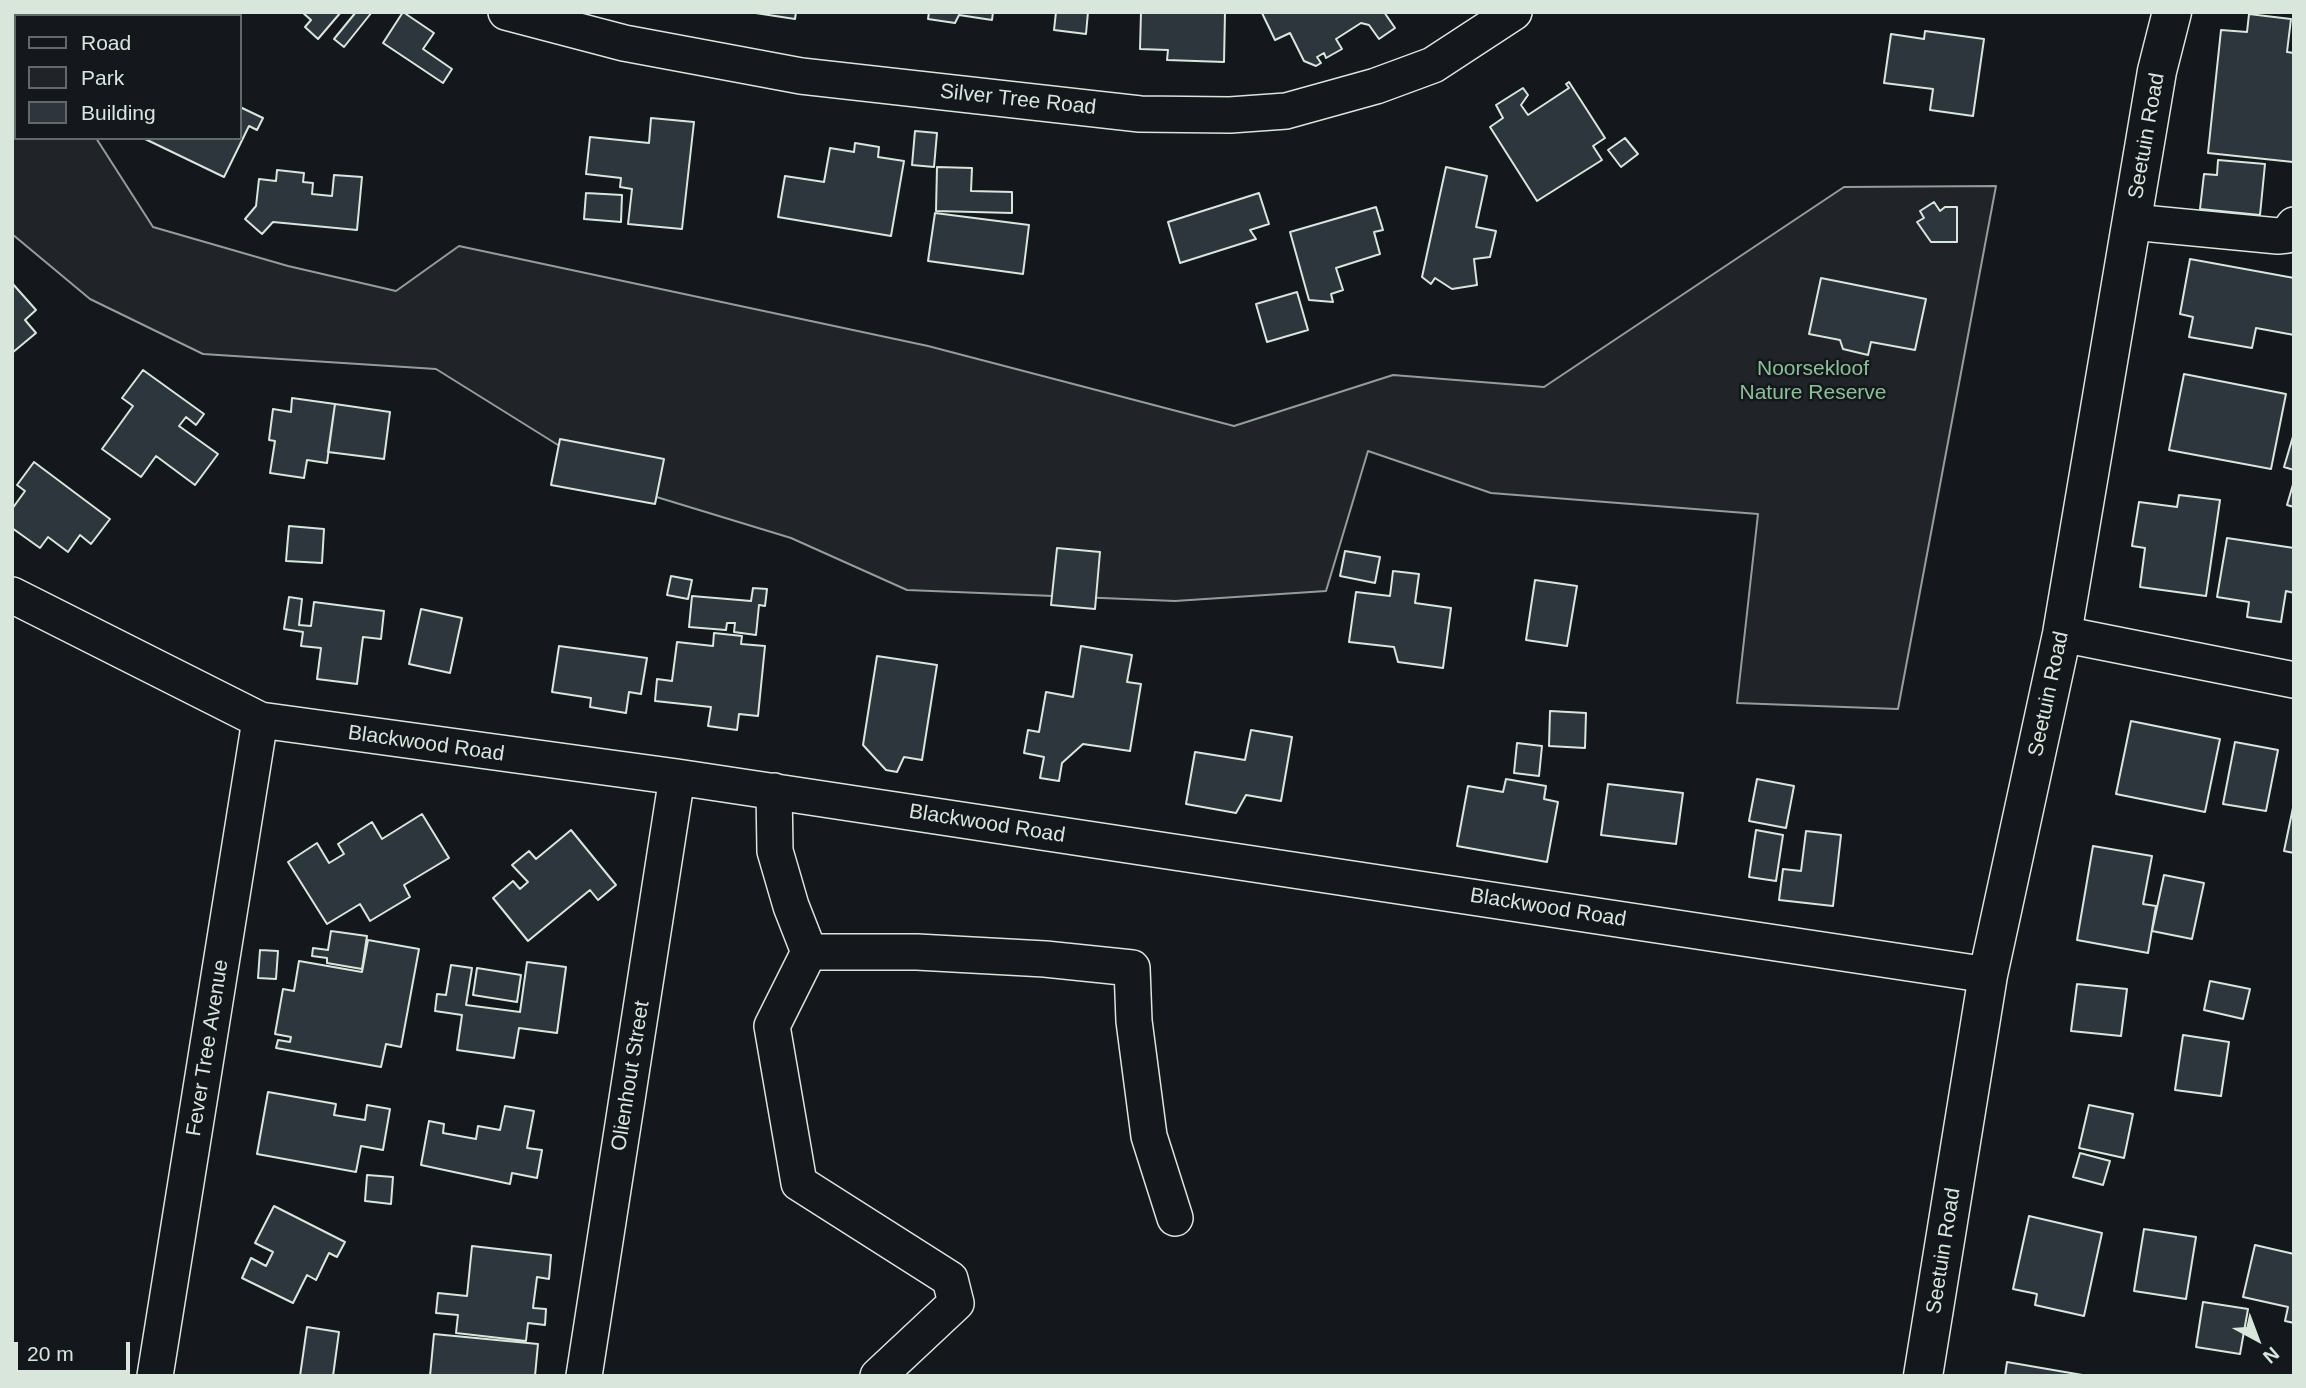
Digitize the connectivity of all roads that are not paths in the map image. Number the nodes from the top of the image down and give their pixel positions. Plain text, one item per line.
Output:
1 (506, 12) edge
2 (1514, 12) edge
3 (2172, 12) edge
4 (2132, 222) junction
5 (2294, 225) edge
6 (12, 595) edge
7 (2062, 634) junction
8 (2294, 680) edge
9 (260, 720) junction
10 (677, 777) junction
11 (774, 791) junction
12 (809, 952) junction
13 (1988, 975) junction
14 (1175, 1218) dead end
15 (155, 1376) edge
16 (584, 1376) edge
17 (878, 1376) edge
18 (1923, 1376) edge

1 - 2 street, Silver Tree Road
3 - 4 street, Seetuin Road
4 - 5 street
4 - 7 street, Seetuin Road
6 - 9 street, Blackwood Road
7 - 8 street
7 - 13 street, Seetuin Road
9 - 10 street, Blackwood Road
9 - 15 street, Fever Tree Avenue
10 - 11 street, Blackwood Road
10 - 16 street, Olienhout Street
11 - 12 street
11 - 13 street, Blackwood Road
12 - 14 street
12 - 17 street
13 - 18 street, Seetuin Road

